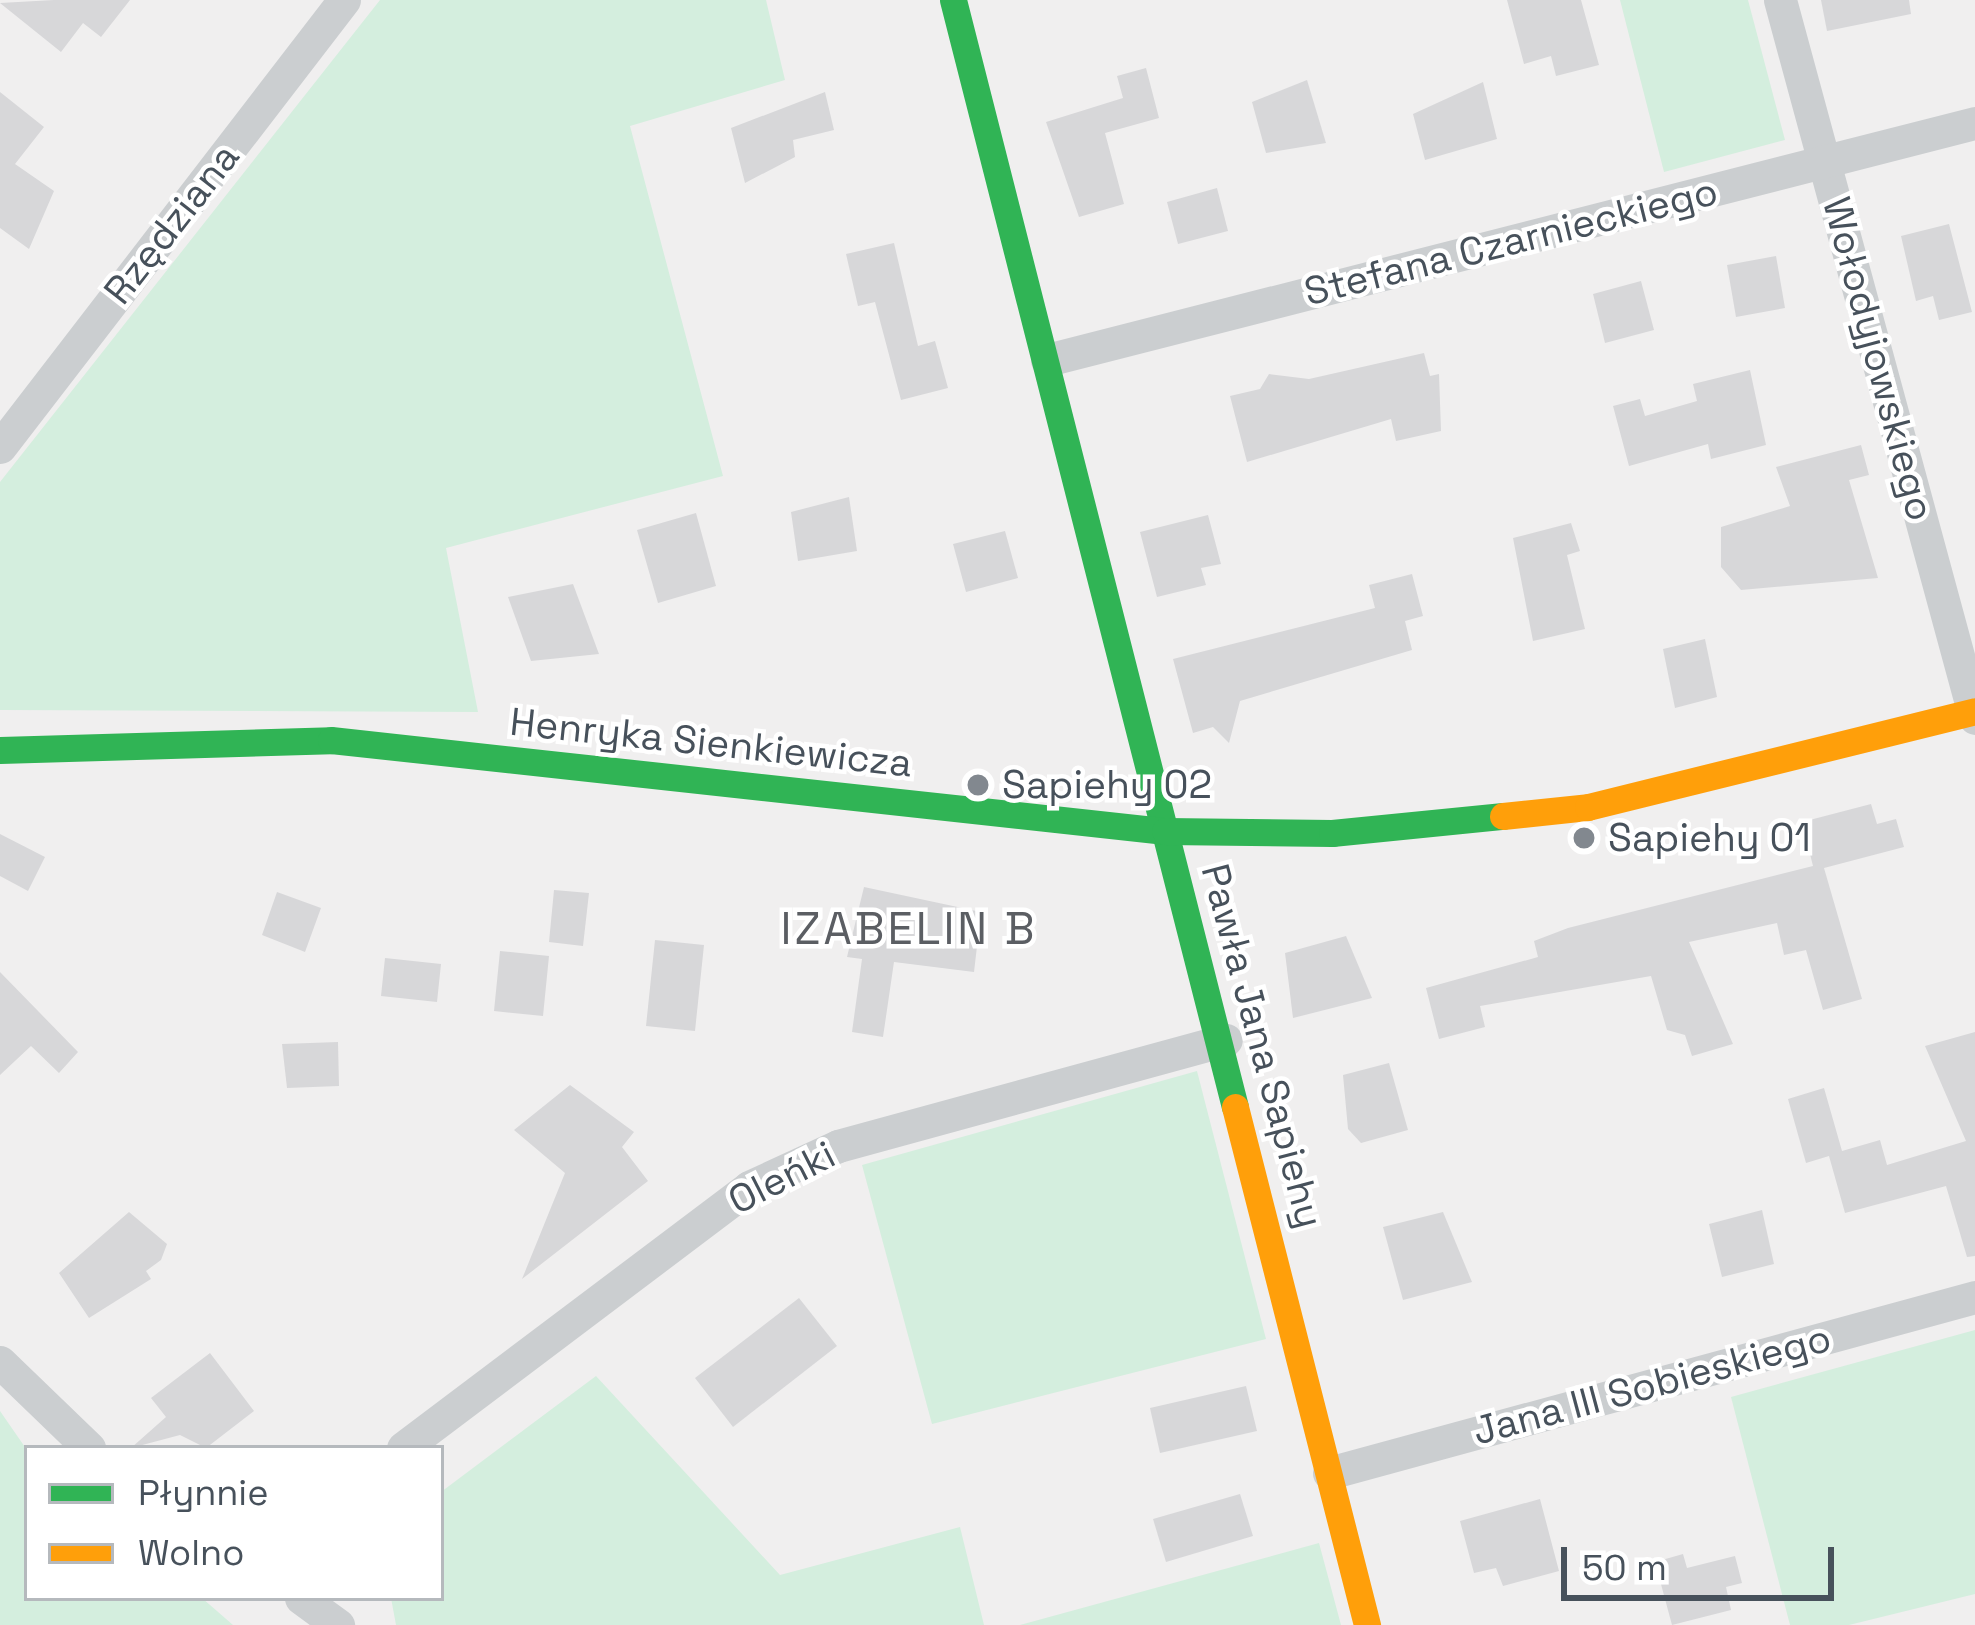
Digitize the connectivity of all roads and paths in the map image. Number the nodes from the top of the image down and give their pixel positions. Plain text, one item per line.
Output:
1 (344, 0) edge
2 (953, 0) edge
3 (1780, 0) edge
4 (1975, 122) edge
5 (1825, 163) junction
6 (1047, 360) junction
7 (0, 447) edge
8 (1974, 713) edge
9 (0, 750) edge
10 (1165, 831) junction
11 (1226, 1040) junction
12 (1975, 1297) edge
13 (0, 1362) edge
14 (85, 1445) edge
15 (407, 1445) edge
16 (1329, 1473) junction
17 (305, 1601) edge
18 (338, 1625) edge
19 (1367, 1625) edge

1 - 7 street, Rzędziana
2 - 6 street, Pawła Jana Sapiehy
3 - 5 street, Wołodyjowskiego
4 - 5 street, Stefana Czarnieckiego
5 - 6 street, Stefana Czarnieckiego
5 - 8 street, Wołodyjowskiego
6 - 10 street, Pawła Jana Sapiehy
8 - 10 street, Henryka Sienkiewicza
9 - 10 street, Henryka Sienkiewicza
10 - 11 street, Pawła Jana Sapiehy
11 - 15 street, Oleńki
11 - 16 street, Pawła Jana Sapiehy
12 - 16 street, Jana III Sobieskiego
13 - 14 street
16 - 19 street, Pawła Jana Sapiehy
17 - 18 street

